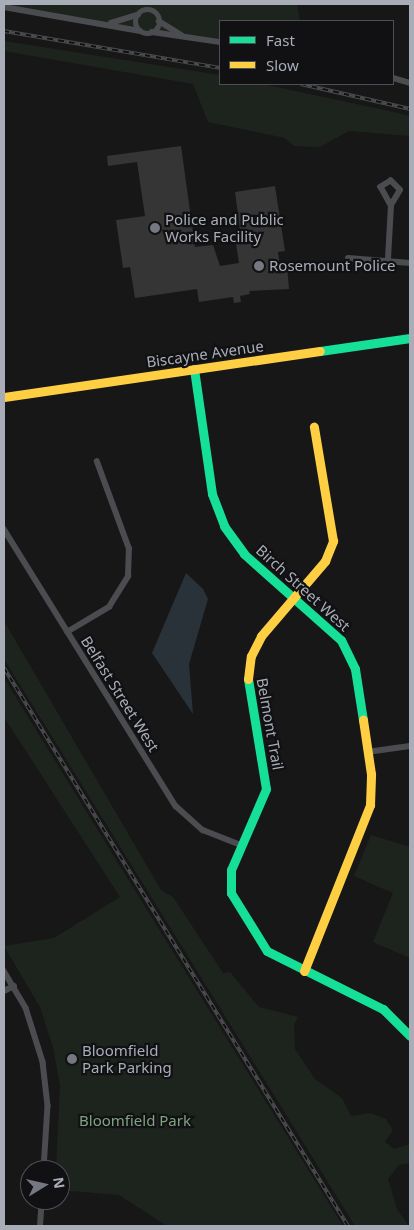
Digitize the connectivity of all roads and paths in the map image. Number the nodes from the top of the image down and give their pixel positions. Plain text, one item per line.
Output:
1 (146, 4) edge
2 (4, 7) edge
3 (151, 10) junction
4 (140, 13) junction
5 (159, 21) junction
6 (106, 24) junction
7 (140, 30) junction
8 (152, 32) junction
9 (183, 36) junction
10 (219, 42) edge
11 (394, 78) edge
12 (410, 83) edge
13 (391, 205) dead end
14 (348, 258) dead end
15 (388, 259) junction
16 (410, 263) edge
17 (410, 338) edge
18 (194, 369) junction
19 (4, 397) edge
20 (314, 427) dead end
21 (97, 462) dead end
22 (4, 529) edge
23 (293, 598) junction
24 (67, 632) junction
25 (410, 746) edge
26 (367, 752) junction
27 (241, 845) junction
28 (4, 970) edge
29 (304, 971) junction
30 (14, 986) junction
31 (4, 992) edge
32 (410, 1036) edge
33 (45, 1160) edge
34 (41, 1210) edge
35 (40, 1226) edge

1 - 3 street
1 - 4 street
2 - 6 street
3 - 4 street
3 - 5 street
4 - 6 street
4 - 7 street
5 - 8 street
5 - 9 street
6 - 7 street
7 - 8 street
8 - 9 street
9 - 10 street
11 - 12 street
13 - 15 street
14 - 15 street
15 - 16 street
17 - 18 street, Biscayne Avenue
18 - 19 street, Biscayne Avenue
18 - 23 street, Birch Street West
20 - 23 street, Belmont Trail
21 - 24 street
22 - 24 street, Belfast Street West
23 - 26 street, Birch Street West
23 - 27 street, Belmont Trail
24 - 27 street, Belfast Street West
25 - 26 street
26 - 29 street, Birch Street West
27 - 29 street, Belmont Trail
28 - 30 street
29 - 32 street, Belmont Trail
30 - 31 street
30 - 33 street
34 - 35 street

